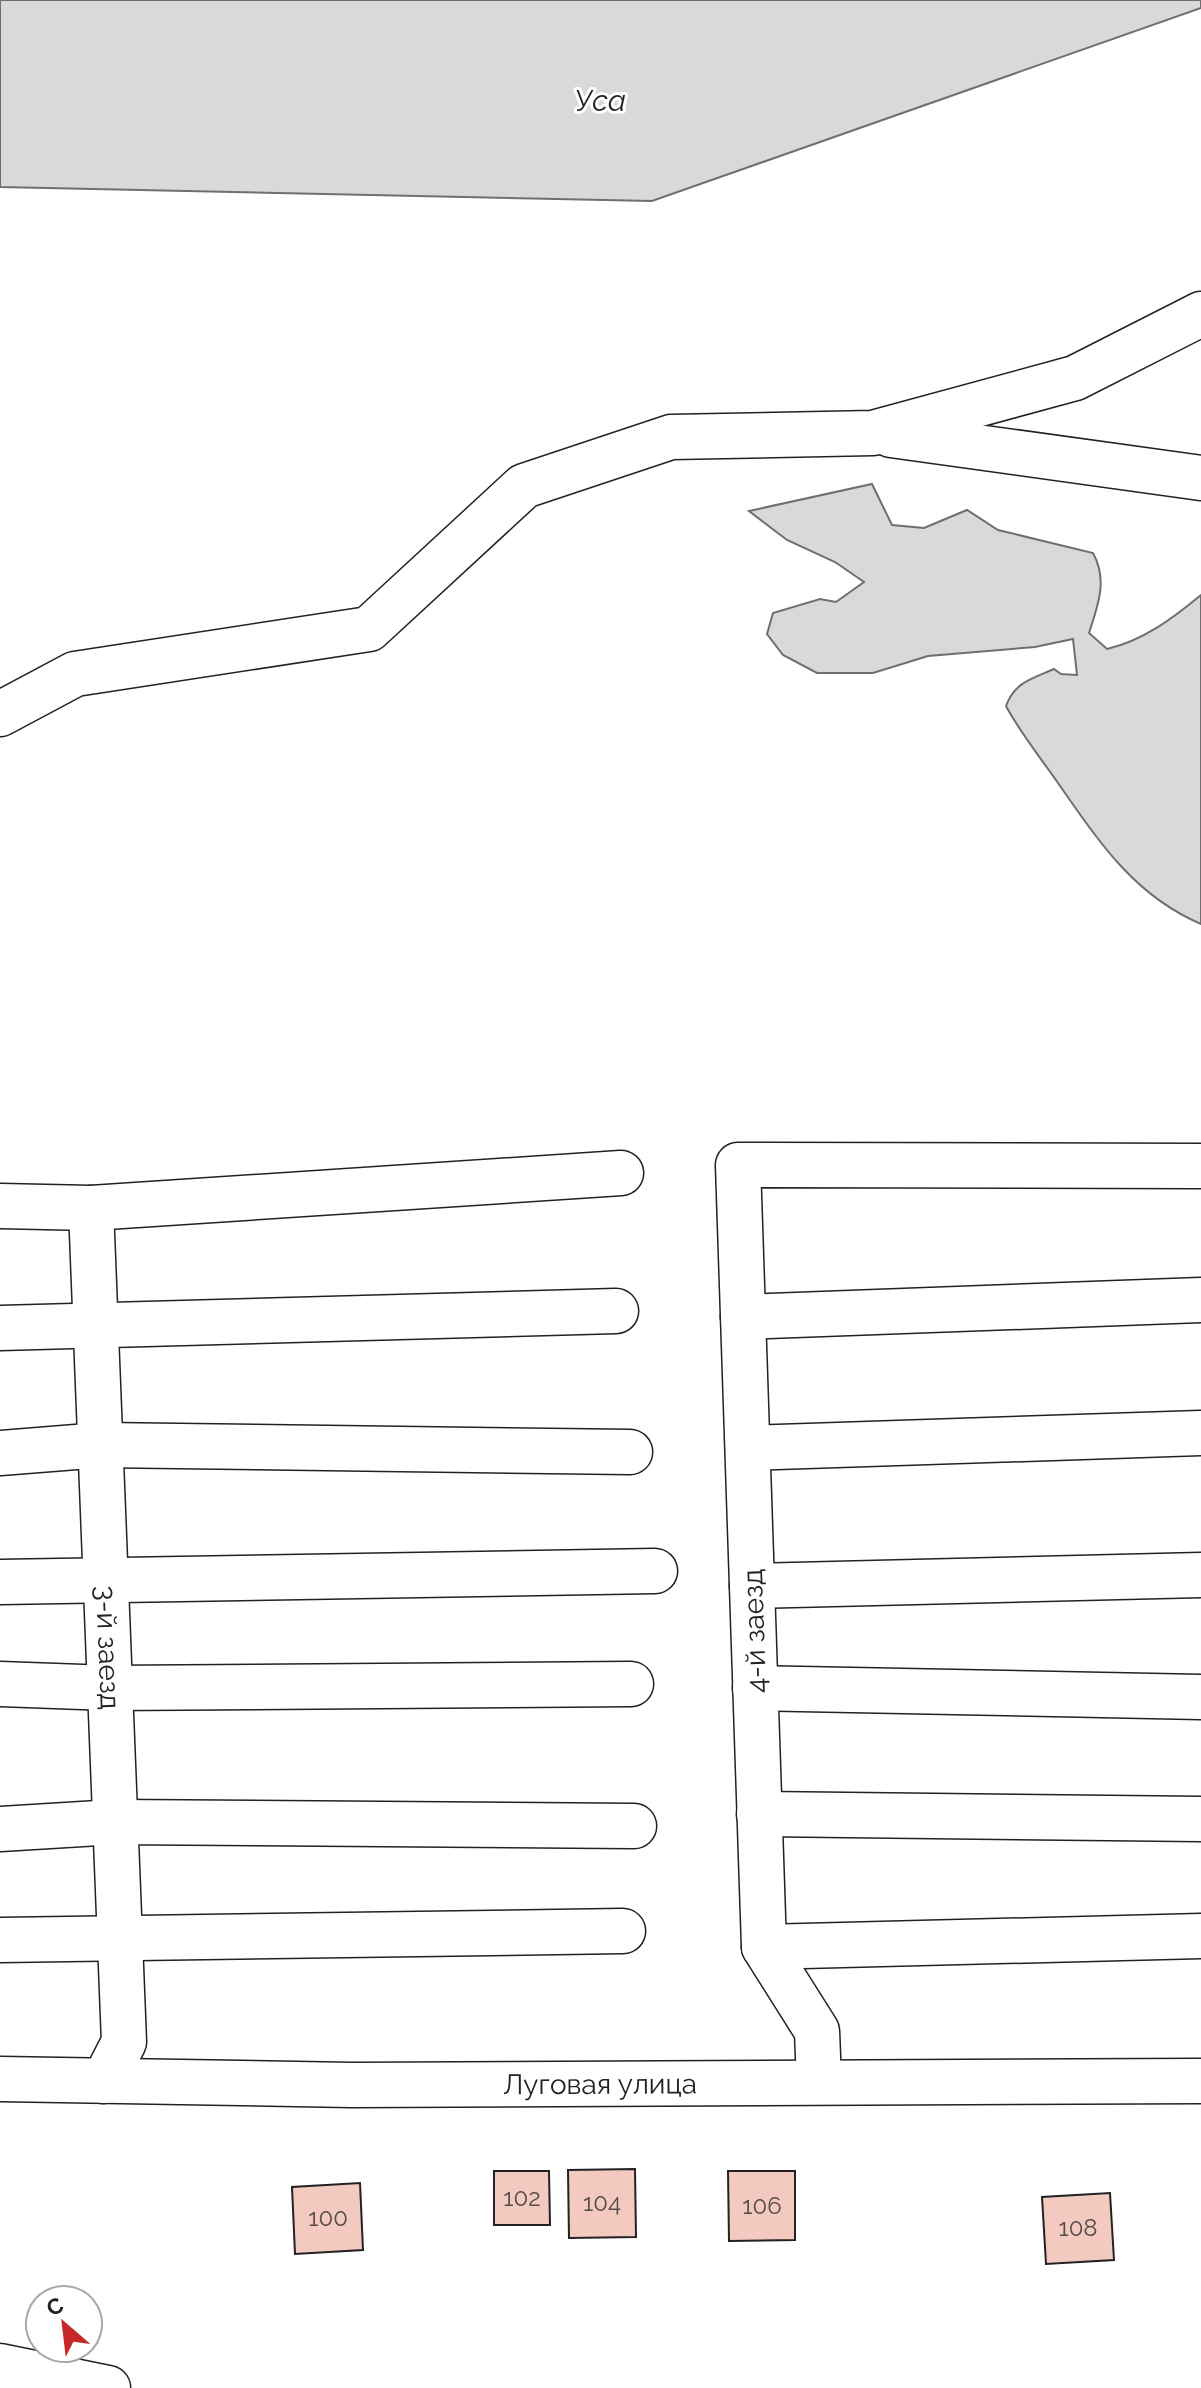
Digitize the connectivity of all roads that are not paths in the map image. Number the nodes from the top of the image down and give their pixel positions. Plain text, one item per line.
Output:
1 (1201, 314) edge
2 (873, 433) junction
3 (1201, 478) edge
4 (8, 697) edge
5 (1201, 1166) edge
6 (621, 1173) dead end
7 (0, 1206) edge
8 (91, 1208) junction
9 (1201, 1300) edge
10 (616, 1311) dead end
11 (743, 1317) junction
12 (96, 1324) junction
13 (0, 1328) edge
14 (1201, 1433) edge
15 (101, 1445) junction
16 (748, 1448) junction
17 (630, 1452) dead end
18 (0, 1453) edge
19 (655, 1571) dead end
20 (1201, 1575) edge
21 (106, 1579) junction
22 (0, 1582) edge
23 (752, 1586) junction
24 (0, 1684) edge
25 (631, 1684) dead end
26 (110, 1688) junction
27 (755, 1688) junction
28 (1201, 1697) edge
29 (759, 1814) junction
30 (1201, 1819) edge
31 (115, 1822) junction
32 (634, 1826) dead end
33 (0, 1829) edge
34 (623, 1931) dead end
35 (1201, 1936) edge
36 (120, 1938) junction
37 (0, 1940) edge
38 (764, 1947) junction
39 (0, 2079) edge
40 (104, 2081) junction
41 (1201, 2081) edge
42 (819, 2082) junction
43 (0, 2366) edge
44 (108, 2388) edge

1 - 2 street
2 - 3 street
2 - 4 street
5 - 11 street, 4-й заезд
6 - 8 street
7 - 8 street
8 - 12 street, 3-й заезд
9 - 11 street
10 - 12 street
11 - 16 street, 4-й заезд
12 - 13 street
12 - 15 street, 3-й заезд
14 - 16 street
15 - 17 street
15 - 18 street
15 - 21 street, 3-й заезд
16 - 23 street, 4-й заезд
19 - 21 street
20 - 23 street
21 - 22 street
21 - 26 street, 3-й заезд
23 - 27 street, 4-й заезд
24 - 26 street
25 - 26 street
26 - 31 street, 3-й заезд
27 - 28 street
27 - 29 street, 4-й заезд
29 - 30 street
29 - 38 street, 4-й заезд
31 - 32 street
31 - 33 street
31 - 36 street, 3-й заезд
34 - 36 street
35 - 38 street
36 - 37 street
36 - 40 street, 3-й заезд
38 - 42 street
39 - 40 street, Луговая улица
40 - 42 street, Луговая улица
41 - 42 street, Луговая улица
43 - 44 street

